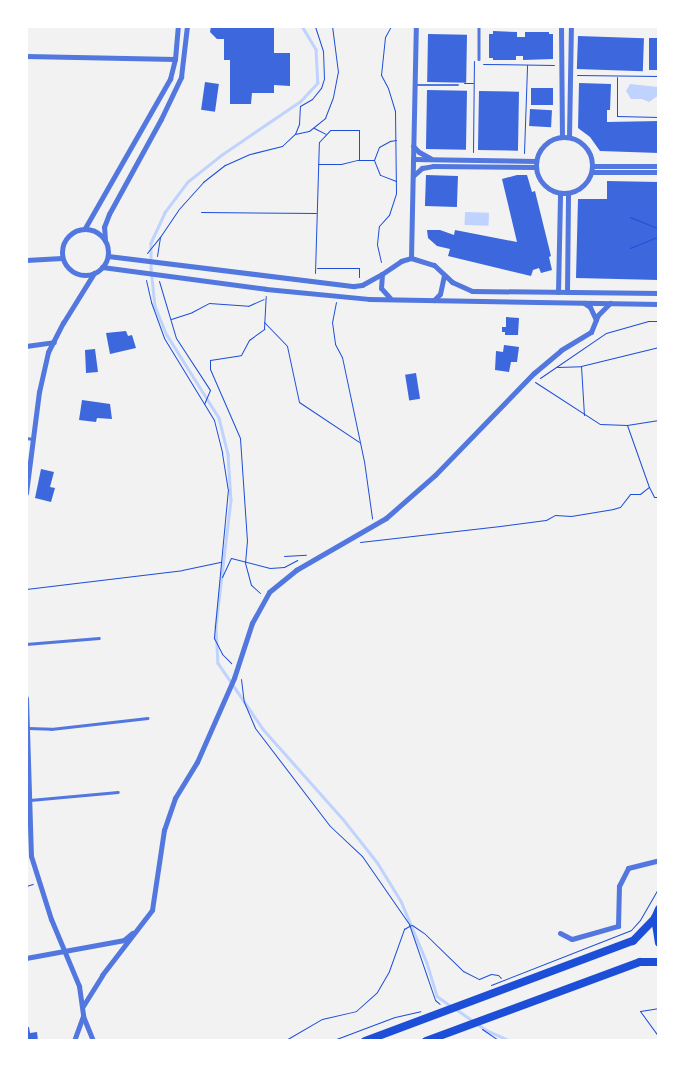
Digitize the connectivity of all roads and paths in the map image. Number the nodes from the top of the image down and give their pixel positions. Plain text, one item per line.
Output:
1 (178, 26) edge
2 (187, 26) edge
3 (315, 26) edge
4 (332, 26) edge
5 (391, 26) edge
6 (416, 26) edge
7 (480, 26) edge
8 (561, 26) edge
9 (572, 26) edge
10 (26, 56) edge
11 (474, 56) dead end
12 (175, 58) junction
13 (480, 59) dead end
14 (483, 64) dead end
15 (527, 65) junction
16 (557, 66) dead end
17 (571, 75) junction
18 (617, 76) junction
19 (659, 76) edge
20 (414, 85) junction
21 (458, 85) dead end
22 (659, 117) edge
23 (313, 127) junction
24 (296, 134) junction
25 (326, 134) junction
26 (562, 137) junction
27 (569, 137) junction
28 (396, 140) junction
29 (413, 146) junction
30 (473, 153) dead end
31 (524, 153) dead end
32 (413, 159) junction
33 (433, 159) junction
34 (359, 160) junction
35 (374, 160) junction
36 (536, 161) junction
37 (318, 164) junction
38 (659, 166) edge
39 (536, 167) junction
40 (592, 169) junction
41 (659, 172) edge
42 (413, 176) junction
43 (396, 181) junction
44 (560, 193) junction
45 (568, 193) junction
46 (201, 212) dead end
47 (317, 214) junction
48 (630, 217) dead end
49 (85, 228) junction
50 (659, 229) edge
51 (659, 236) edge
52 (160, 237) junction
53 (105, 240) junction
54 (630, 248) dead end
55 (108, 256) junction
56 (62, 258) junction
57 (411, 258) junction
58 (146, 259) dead end
59 (26, 260) edge
60 (156, 260) dead end
61 (381, 262) dead end
62 (102, 267) junction
63 (316, 268) junction
64 (94, 273) junction
65 (145, 274) dead end
66 (382, 274) junction
67 (157, 275) dead end
68 (444, 275) junction
69 (315, 276) dead end
70 (359, 278) dead end
71 (558, 292) junction
72 (567, 292) junction
73 (659, 293) edge
74 (266, 295) dead end
75 (337, 296) junction
76 (266, 298) junction
77 (393, 299) junction
78 (434, 300) junction
79 (582, 302) junction
80 (610, 303) junction
81 (659, 304) edge
82 (170, 319) junction
83 (596, 320) junction
84 (659, 321) edge
85 (264, 322) junction
86 (54, 342) junction
87 (26, 346) edge
88 (659, 347) edge
89 (581, 366) junction
90 (556, 367) junction
91 (528, 378) junction
92 (204, 404) junction
93 (584, 416) junction
94 (659, 420) edge
95 (627, 425) junction
96 (26, 438) edge
97 (33, 439) junction
98 (360, 443) junction
99 (648, 487) junction
100 (26, 493) edge
101 (659, 498) edge
102 (373, 525) junction
103 (358, 542) dead end
104 (284, 556) dead end
105 (319, 556) junction
106 (311, 561) junction
107 (222, 562) junction
108 (245, 562) junction
109 (220, 580) junction
110 (26, 590) edge
111 (266, 599) junction
112 (99, 638) dead end
113 (26, 644) edge
114 (237, 669) junction
115 (26, 698) edge
116 (148, 718) dead end
117 (28, 725) edge
118 (118, 792) dead end
119 (29, 800) junction
120 (659, 860) edge
121 (659, 887) edge
122 (659, 909) edge
123 (655, 918) junction
124 (410, 925) junction
125 (138, 928) junction
126 (560, 933) dead end
127 (659, 943) edge
128 (64, 950) junction
129 (26, 958) edge
130 (659, 962) edge
131 (502, 979) junction
132 (487, 987) dead end
133 (83, 1006) junction
134 (443, 1006) dead end
135 (659, 1008) edge
136 (410, 1015) dead end
137 (83, 1016) junction
138 (476, 1026) dead end
139 (659, 1037) edge
140 (74, 1041) edge
141 (93, 1041) edge
142 (284, 1041) edge
143 (331, 1041) edge
144 (365, 1041) edge
145 (426, 1041) edge
146 (500, 1041) edge

1 - 12 street
2 - 53 street
3 - 24 path
4 - 23 path
5 - 28 path
6 - 20 street
7 - 13 lane
8 - 26 street
9 - 17 street
10 - 12 street
11 - 30 path
12 - 49 street
14 - 15 path
15 - 16 path
15 - 31 path
17 - 18 path
17 - 27 street
18 - 19 path
18 - 22 path
20 - 21 lane
20 - 29 street
23 - 24 path
23 - 25 path
24 - 52 path
25 - 34 path
25 - 37 path
26 - 27 street
26 - 36 street
27 - 40 street
28 - 35 path
28 - 43 path
29 - 32 street
29 - 33 street
32 - 33 street
32 - 42 street
33 - 36 street
34 - 35 path
34 - 37 path
35 - 43 path
36 - 39 street
37 - 47 path
38 - 40 street
39 - 42 street
39 - 44 street
40 - 41 street
40 - 45 street
42 - 57 street
43 - 61 path
44 - 45 street
44 - 71 street
45 - 72 street
46 - 47 path
47 - 63 path
48 - 50 path
49 - 53 street
49 - 56 street
51 - 54 path
52 - 58 path
52 - 60 path
53 - 55 street
55 - 62 street
55 - 66 street
56 - 59 street
56 - 64 street
57 - 66 street
57 - 68 street
62 - 64 street
62 - 75 street
63 - 69 path
63 - 70 path
64 - 86 street
65 - 92 path
66 - 77 street
67 - 82 path
68 - 71 street
68 - 78 street
71 - 72 street
72 - 73 street
74 - 76 path
75 - 77 street
75 - 98 path
76 - 82 path
76 - 85 path
77 - 78 street
78 - 79 street
79 - 80 street
79 - 83 street
80 - 81 street
80 - 83 street
82 - 92 path
83 - 91 street
84 - 90 path
85 - 98 path
85 - 108 path
86 - 87 street
86 - 97 street
88 - 89 path
89 - 90 path
89 - 93 path
90 - 91 path
91 - 93 path
91 - 102 street
92 - 107 path
93 - 95 path
94 - 95 path
95 - 99 path
96 - 97 lane
97 - 100 street
98 - 102 path
99 - 101 path
99 - 103 path
102 - 105 street
104 - 105 path
105 - 106 street
106 - 108 path
106 - 111 street
107 - 109 path
107 - 110 path
108 - 109 path
108 - 111 path
109 - 114 path
111 - 114 street
112 - 113 lane
114 - 124 path
114 - 125 street
115 - 117 street
116 - 117 lane
117 - 119 street
118 - 119 lane
119 - 128 street
120 - 126 street
121 - 131 path
122 - 123 main road
123 - 127 main road
123 - 144 main road
124 - 131 path
124 - 134 path
124 - 142 path
125 - 128 street
125 - 133 street
128 - 129 street
128 - 133 street
130 - 145 main road
131 - 132 path
133 - 137 street
135 - 139 path
136 - 143 path
137 - 140 street
137 - 141 street
138 - 146 path

